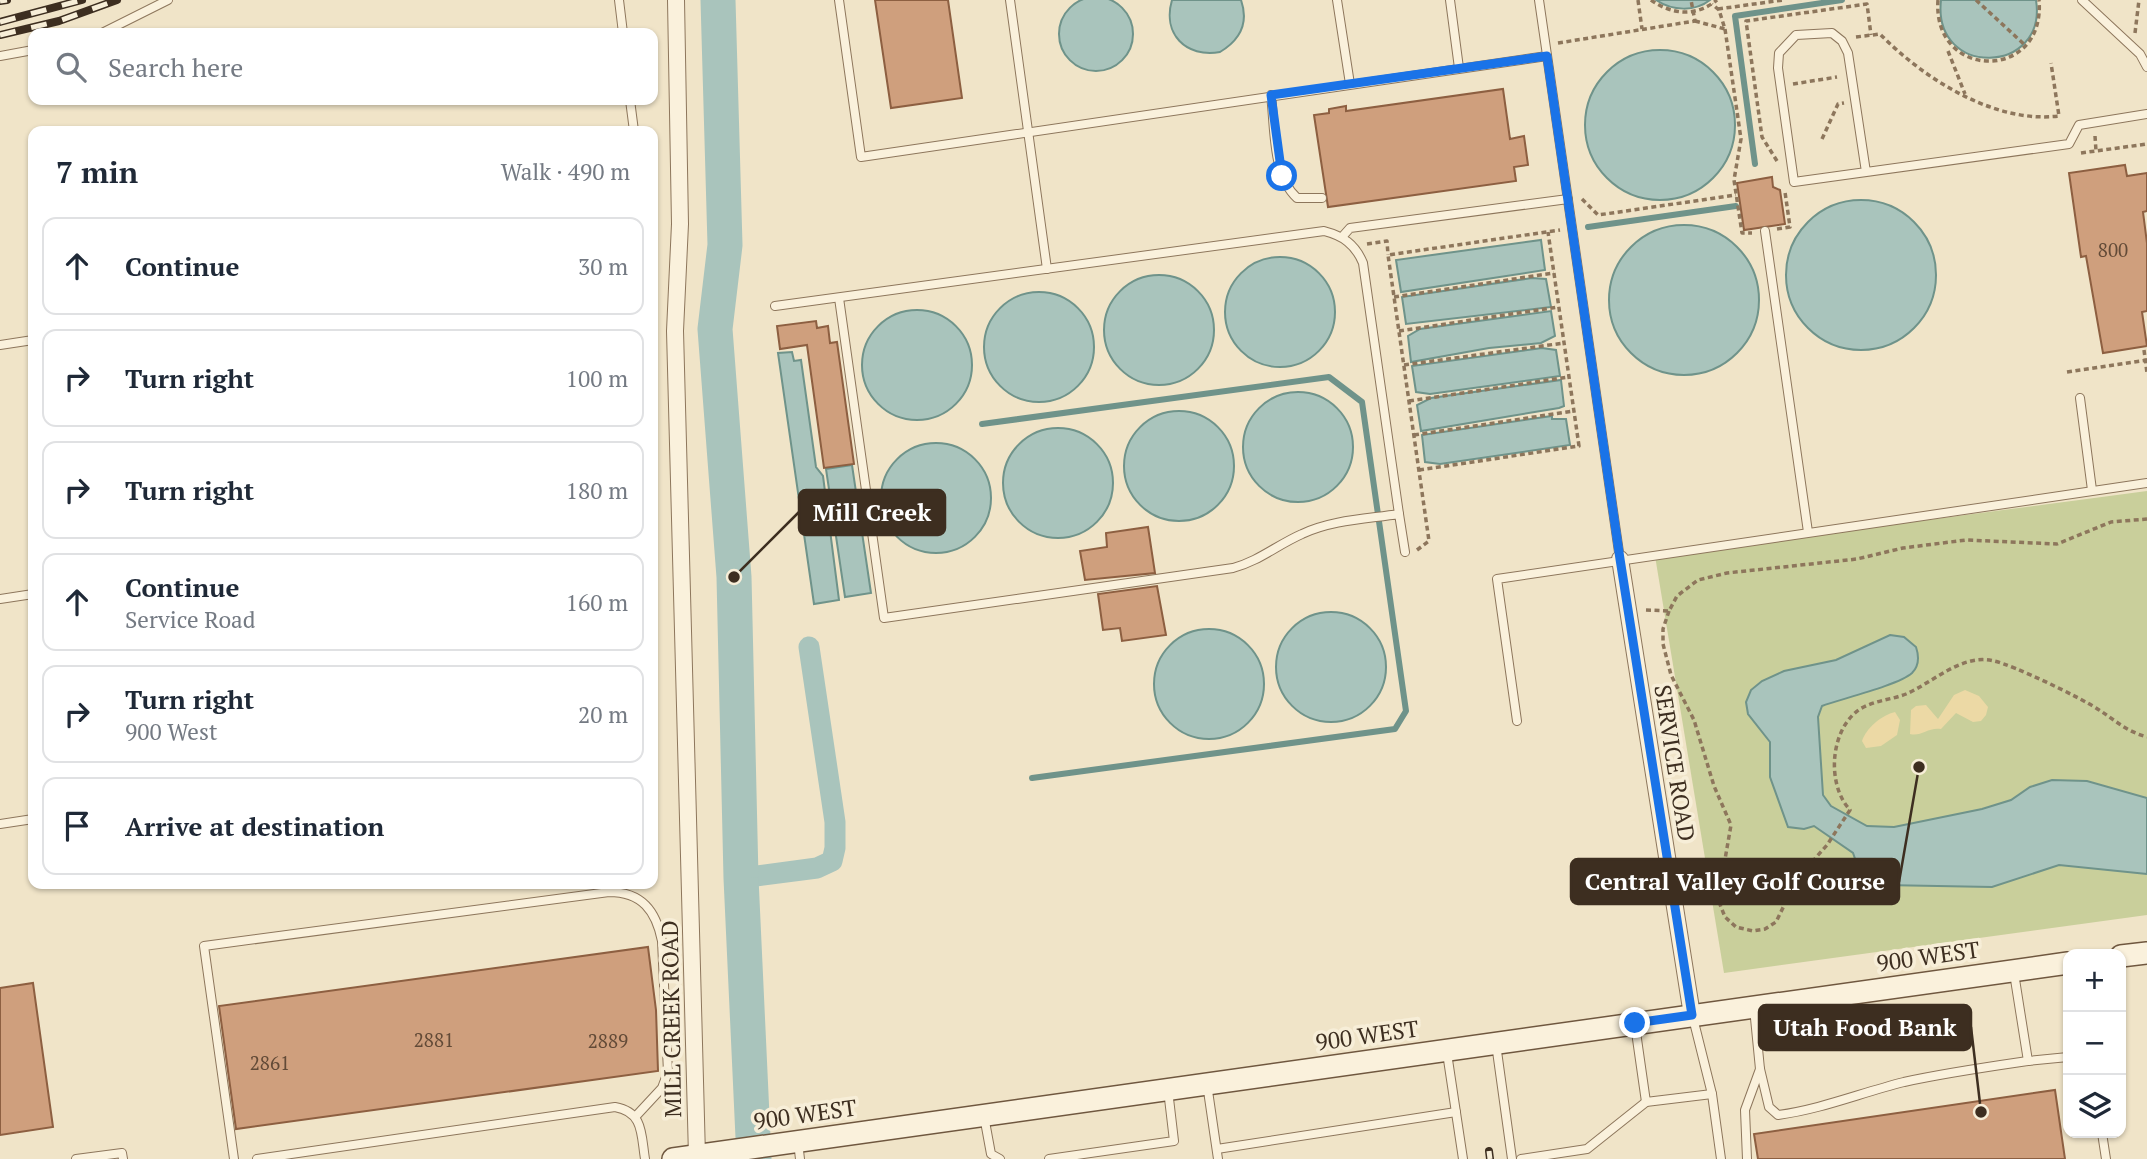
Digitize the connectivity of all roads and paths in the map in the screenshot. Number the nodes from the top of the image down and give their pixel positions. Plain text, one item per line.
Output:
1 (168, 0) edge
2 (619, 0) edge
3 (676, 0) edge
4 (839, 0) edge
5 (1010, 0) edge
6 (1337, 0) edge
7 (1450, 0) edge
8 (1539, 0) edge
9 (1638, 0) edge
10 (1651, 0) edge
11 (1692, 0) edge
12 (1717, 0) edge
13 (1783, 0) edge
14 (1938, 0) edge
15 (1976, 0) edge
16 (2039, 0) edge
17 (2082, 0) edge
18 (2138, 0) edge
19 (1712, 4) junction
20 (1718, 9) junction
21 (1693, 12) junction
22 (1695, 21) junction
23 (112, 28) edge
24 (622, 28) edge
25 (1725, 29) junction
26 (1642, 30) junction
27 (1842, 41) junction
28 (1546, 45) junction
29 (2026, 46) junction
30 (2132, 47) junction
31 (28, 51) edge
32 (1948, 51) dead end
33 (0, 56) edge
34 (1547, 56) junction
35 (2051, 63) dead end
36 (2147, 67) edge
37 (1459, 68) junction
38 (1852, 75) junction
39 (1350, 84) junction
40 (1781, 86) junction
41 (1271, 95) junction
42 (1966, 96) junction
43 (1856, 102) junction
44 (631, 105) edge
45 (2147, 114) edge
46 (633, 126) edge
47 (1029, 131) junction
48 (1822, 139) dead end
49 (2147, 144) edge
50 (2081, 153) dead end
51 (1866, 172) junction
52 (1736, 195) junction
53 (1322, 198) dead end
54 (1568, 199) junction
55 (1572, 228) junction
56 (1765, 231) joint
57 (1548, 232) junction
58 (1342, 237) junction
59 (1353, 246) junction
60 (1388, 255) junction
61 (1047, 269) junction
62 (1554, 273) junction
63 (1394, 297) junction
64 (839, 298) junction
65 (775, 306) dead end
66 (1559, 307) junction
67 (1399, 331) junction
68 (28, 341) edge
69 (1564, 343) junction
70 (0, 345) edge
71 (2144, 350) dead end
72 (2146, 360) edge
73 (1404, 365) junction
74 (2067, 372) dead end
75 (2147, 373) edge
76 (1569, 377) junction
77 (2080, 398) dead end
78 (1409, 401) junction
79 (1574, 411) junction
80 (1414, 435) junction
81 (1419, 470) junction
82 (2147, 483) edge
83 (2092, 491) junction
84 (1399, 514) junction
85 (2147, 519) edge
86 (1808, 532) junction
87 (1405, 552) joint
88 (1620, 559) junction
89 (28, 595) edge
90 (0, 599) edge
91 (1646, 610) dead end
92 (1669, 611) junction
93 (1517, 721) dead end
94 (2147, 737) edge
95 (28, 820) edge
96 (0, 824) edge
97 (2147, 953) edge
98 (2126, 955) edge
99 (2063, 964) edge
100 (2014, 971) junction
101 (1754, 1006) junction
102 (1692, 1015) junction
103 (1635, 1023) junction
104 (1496, 1043) junction
105 (1447, 1050) junction
106 (2063, 1058) edge
107 (2028, 1061) junction
108 (1760, 1069) junction
109 (1207, 1084) junction
110 (1168, 1090) junction
111 (1712, 1094) junction
112 (1646, 1102) junction
113 (1456, 1112) junction
114 (636, 1116) junction
115 (984, 1116) junction
116 (2103, 1138) edge
117 (334, 1148) junction
118 (1217, 1149) junction
119 (799, 1151) edge
120 (697, 1157) edge
121 (76, 1159) edge
122 (123, 1159) edge
123 (234, 1159) edge
124 (257, 1159) edge
125 (335, 1159) edge
126 (645, 1159) edge
127 (673, 1159) edge
128 (1000, 1159) edge
129 (1049, 1159) edge
130 (1218, 1159) edge
131 (1463, 1159) edge
132 (1512, 1159) edge
133 (1521, 1159) edge
134 (1721, 1159) edge
135 (1747, 1159) edge
136 (2106, 1159) edge

1 - 23 lane
2 - 24 lane
3 - 120 street, MILL CREEK ROAD
4 - 47 lane
5 - 47 lane
6 - 39 lane
7 - 37 lane
8 - 28 lane
9 - 26 path
10 - 21 path
11 - 21 path
12 - 19 path
13 - 20 path
14 - 29 path
15 - 29 path
16 - 29 path
17 - 30 lane
18 - 30 path
19 - 20 path
19 - 21 path
20 - 25 path
21 - 22 path
22 - 25 path
22 - 26 path
25 - 52 path
26 - 28 path
27 - 38 lane
27 - 40 lane
27 - 42 path
28 - 34 lane
30 - 36 lane
31 - 33 lane
32 - 42 path
34 - 37 lane
34 - 54 lane
35 - 42 path
37 - 39 lane
38 - 40 path
38 - 43 lane
39 - 41 lane
40 - 51 lane
41 - 47 lane
41 - 53 lane
43 - 48 path
43 - 51 lane
44 - 46 lane
45 - 51 lane
47 - 61 lane
49 - 50 path
52 - 54 path
52 - 56 path
54 - 55 lane
54 - 58 lane
55 - 57 path
55 - 88 lane
56 - 86 lane
57 - 60 path
57 - 62 path
58 - 59 lane
58 - 61 lane
59 - 60 path
59 - 84 lane
60 - 63 path
61 - 64 lane
62 - 63 path
62 - 66 path
63 - 67 path
64 - 65 lane
64 - 84 lane
66 - 67 path
66 - 69 path
67 - 73 path
68 - 70 lane
69 - 73 path
69 - 76 path
71 - 72 path
72 - 74 path
72 - 75 path
73 - 78 path
76 - 78 path
76 - 79 path
77 - 83 lane
78 - 80 path
79 - 80 path
79 - 81 path
80 - 81 path
81 - 87 path
82 - 83 lane
83 - 86 lane
84 - 87 lane
85 - 92 path
86 - 88 lane
88 - 93 lane
88 - 102 street, SERVICE ROAD
89 - 90 lane
91 - 92 path
92 - 94 path
95 - 96 lane
97 - 98 main road
99 - 100 main road, 900 WEST
100 - 101 main road, 900 WEST
100 - 107 lane
101 - 102 main road, 900 WEST
101 - 108 lane
102 - 103 main road, 900 WEST
102 - 111 lane
103 - 104 main road, 900 WEST
103 - 112 lane
104 - 105 main road, 900 WEST
104 - 132 lane
105 - 109 main road, 900 WEST
105 - 113 lane
106 - 107 lane
107 - 108 lane
108 - 135 lane
109 - 110 main road, 900 WEST
109 - 118 lane
110 - 115 main road, 900 WEST
110 - 129 lane
111 - 112 lane
111 - 134 lane
112 - 133 lane
113 - 118 lane
113 - 131 lane
114 - 117 lane
114 - 123 lane
114 - 126 lane
115 - 119 main road, 900 WEST
115 - 128 lane
116 - 136 lane
117 - 124 lane
117 - 125 lane
118 - 130 lane
119 - 120 main road, 900 WEST
120 - 127 main road, 900 WEST
121 - 122 lane

